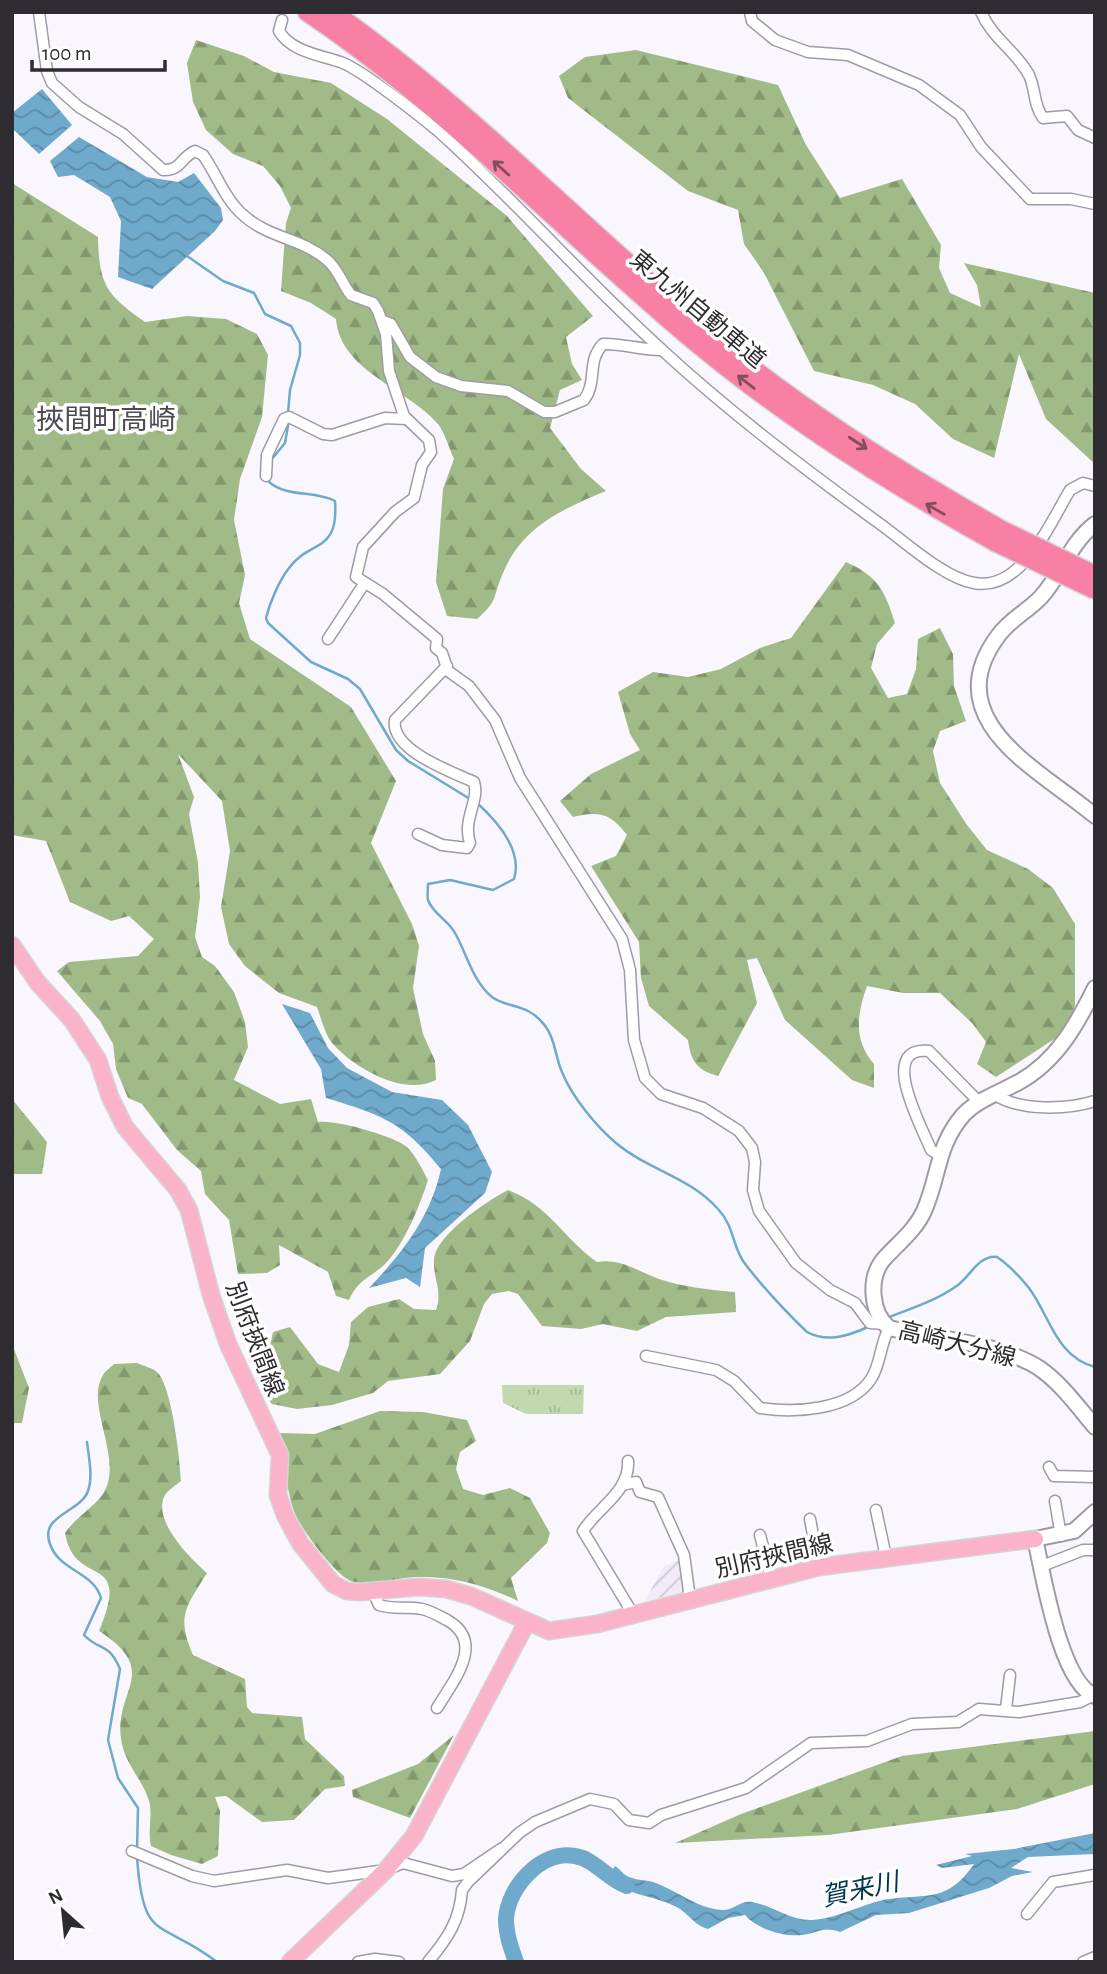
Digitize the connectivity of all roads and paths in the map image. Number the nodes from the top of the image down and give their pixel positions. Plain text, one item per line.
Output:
1 (39, 12) edge
2 (307, 12) edge
3 (333, 12) edge
4 (750, 12) edge
5 (981, 12) edge
6 (282, 20) dead end
7 (1095, 138) edge
8 (1095, 204) edge
9 (383, 321) junction
10 (661, 350) junction
11 (406, 419) junction
12 (266, 476) dead end
13 (1095, 486) edge
14 (1095, 524) edge
15 (998, 536) junction
16 (1095, 576) edge
17 (364, 583) junction
18 (1095, 590) edge
19 (328, 639) dead end
20 (447, 666) junction
21 (1095, 816) edge
22 (418, 834) dead end
23 (12, 945) edge
24 (1093, 999) edge
25 (995, 1095) junction
26 (1095, 1101) edge
27 (979, 1102) junction
28 (939, 1155) junction
29 (887, 1326) junction
30 (646, 1356) dead end
31 (1095, 1427) edge
32 (628, 1461) dead end
33 (1049, 1467) dead end
34 (1095, 1477) edge
35 (622, 1485) junction
36 (1055, 1501) dead end
37 (876, 1510) dead end
38 (1095, 1512) edge
39 (810, 1520) dead end
40 (760, 1535) dead end
41 (1061, 1536) junction
42 (1035, 1539) junction
43 (1095, 1550) edge
44 (886, 1557) junction
45 (1042, 1566) junction
46 (819, 1567) junction
47 (771, 1578) junction
48 (373, 1592) junction
49 (690, 1599) junction
50 (633, 1614) junction
51 (527, 1622) junction
52 (1010, 1675) dead end
53 (1093, 1696) edge
54 (437, 1708) dead end
55 (1006, 1709) junction
56 (505, 1847) junction
57 (132, 1851) dead end
58 (386, 1870) junction
59 (1095, 1875) edge
60 (1027, 1914) dead end
61 (1095, 1957) edge
62 (290, 1962) edge
63 (358, 1962) edge
64 (399, 1962) edge
65 (428, 1962) edge
66 (1083, 1962) edge

1 - 9 street
15 -> 2 highway, 東九州自動車道
3 -> 15 highway, 東九州自動車道
4 - 8 street
5 - 7 street
6 - 10 street
9 - 10 street
9 - 11 street
10 - 13 street
11 - 12 street
11 - 17 street
14 - 21 main road
15 - 16 highway, 東九州自動車道, bridge
15 - 18 highway, 東九州自動車道, bridge
17 - 19 street
17 - 20 street
20 - 22 street
20 - 29 street
23 - 48 main road, 別府挾間線
24 - 25 main road, 高崎大分線
25 - 26 street
25 - 27 main road, 高崎大分線
27 - 28 main road, 高崎大分線
27 - 28 street
28 - 29 main road, 高崎大分線
29 - 30 street
29 - 31 main road, 高崎大分線
32 - 35 street
33 - 34 street
35 - 49 street
35 - 50 street
36 - 41 street
37 - 44 street
38 - 41 main road
39 - 46 street
40 - 47 street
41 - 42 main road
42 - 44 main road, 別府挾間線
42 - 45 main road
43 - 45 street
44 - 46 main road, 別府挾間線
45 - 53 main road
46 - 47 main road, 別府挾間線
47 - 49 main road, 別府挾間線
48 - 51 main road, 別府挾間線
48 - 54 street
49 - 50 main road, 別府挾間線
50 - 51 main road, 別府挾間線
51 - 58 main road
52 - 55 street
53 - 55 street
55 - 56 street
56 - 58 street
56 - 65 street
57 - 58 street
58 - 62 main road
59 - 60 street
61 - 66 street
63 - 64 street

